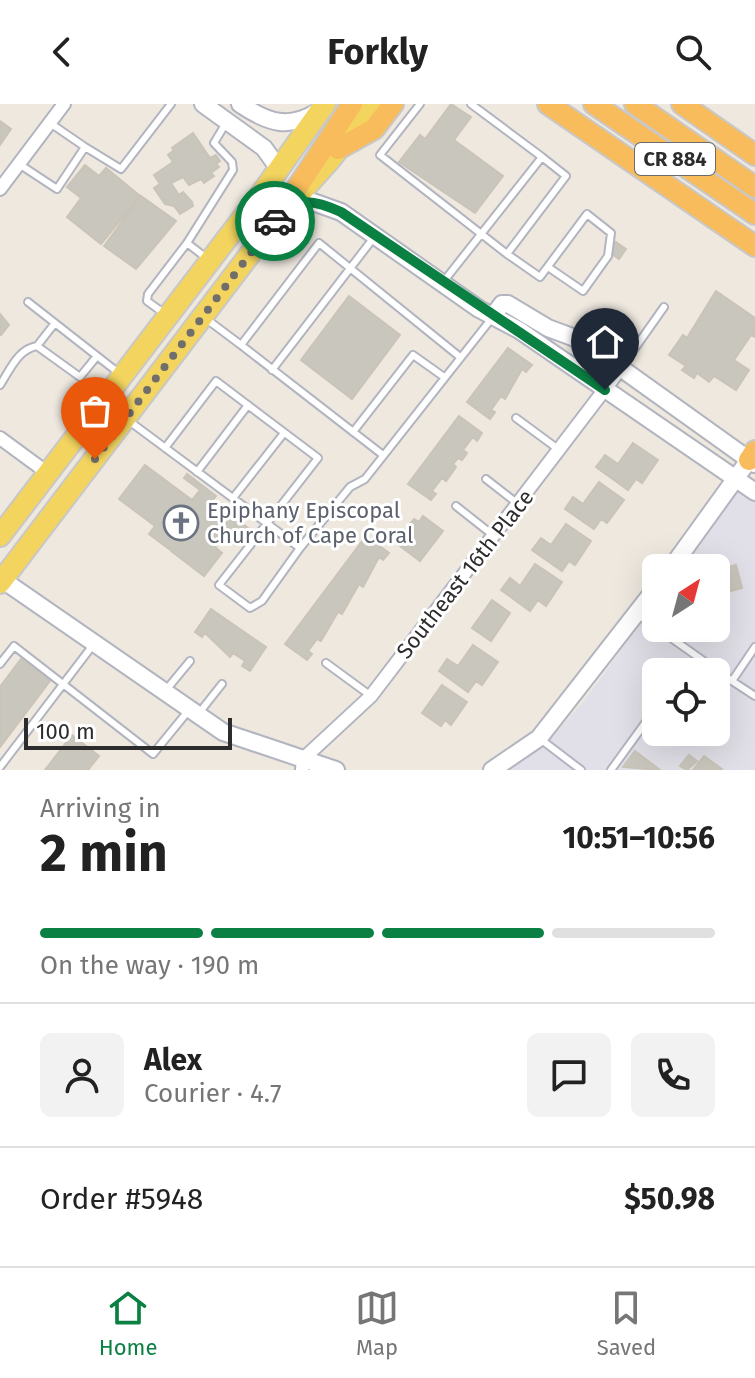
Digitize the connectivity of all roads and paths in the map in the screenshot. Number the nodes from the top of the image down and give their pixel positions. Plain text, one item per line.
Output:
1 (64, 104) edge
2 (171, 104) edge
3 (203, 104) edge
4 (240, 104) edge
5 (352, 104) edge
6 (373, 104) edge
7 (393, 104) edge
8 (420, 104) edge
9 (471, 104) edge
10 (594, 104) edge
11 (635, 104) edge
12 (682, 104) edge
13 (700, 104) edge
14 (323, 107) edge
15 (554, 108) edge
16 (228, 121) junction
17 (50, 123) junction
18 (755, 140) edge
19 (85, 147) junction
20 (338, 149) junction
21 (755, 155) edge
22 (542, 157) junction
23 (19, 164) junction
24 (279, 169) junction
25 (755, 187) edge
26 (0, 189) edge
27 (282, 213) junction
28 (755, 214) edge
29 (375, 235) junction
30 (481, 235) junction
31 (187, 243) junction
32 (755, 246) edge
33 (507, 254) junction
34 (210, 261) junction
35 (755, 261) edge
36 (548, 267) junction
37 (350, 269) junction
38 (442, 283) junction
39 (28, 302) dead end
40 (664, 307) dead end
41 (168, 316) junction
42 (493, 316) junction
43 (204, 317) junction
44 (55, 323) junction
45 (241, 345) junction
46 (37, 346) junction
47 (97, 356) junction
48 (460, 357) junction
49 (621, 368) junction
50 (272, 370) junction
51 (123, 376) junction
52 (444, 377) junction
53 (0, 385) edge
54 (605, 390) junction
55 (248, 405) junction
56 (516, 418) dead end
57 (126, 419) junction
58 (353, 432) junction
59 (284, 433) junction
60 (0, 438) edge
61 (165, 448) junction
62 (560, 451) junction
63 (383, 455) junction
64 (754, 462) edge
65 (197, 472) junction
66 (49, 474) junction
67 (486, 479) dead end
68 (736, 479) junction
69 (755, 492) edge
70 (233, 498) junction
71 (519, 504) junction
72 (456, 506) dead end
73 (267, 524) junction
74 (0, 536) edge
75 (494, 536) junction
76 (300, 548) junction
77 (681, 554) edge
78 (1, 580) edge
79 (642, 607) edge
80 (637, 614) junction
81 (642, 618) edge
82 (676, 642) edge
83 (93, 645) junction
84 (755, 647) edge
85 (699, 658) edge
86 (190, 661) dead end
87 (326, 663) dead end
88 (0, 664) edge
89 (732, 681) joint
90 (64, 683) junction
91 (222, 684) dead end
92 (164, 693) junction
93 (371, 696) junction
94 (755, 696) edge
95 (193, 713) junction
96 (642, 727) edge
97 (539, 738) junction
98 (302, 765) edge
99 (0, 767) edge
100 (336, 770) edge
101 (492, 770) edge
102 (581, 770) edge
103 (611, 770) edge

1 - 17 street
2 - 19 lane
3 - 16 street
4 - 14 street
5 - 27 highway
6 - 20 main road
7 - 20 highway
8 - 30 lane
9 - 22 lane
10 - 28 highway, CR 884
11 - 25 highway, CR 884
12 - 21 highway
13 - 18 highway
14 - 24 main road
15 - 32 highway
15 - 35 highway
16 - 24 street
16 - 31 lane
17 - 19 lane
17 - 23 street
19 - 23 lane
20 - 27 main road
22 - 30 lane
22 - 33 lane
23 - 26 street
24 - 34 main road
27 - 29 street
27 - 43 main road
29 - 37 lane
29 - 38 street
30 - 33 lane
30 - 38 lane
31 - 34 lane
31 - 41 lane
33 - 36 lane
34 - 41 main road
36 - 36 lane
37 - 45 lane
37 - 48 lane
37 - 50 lane
38 - 42 street
39 - 44 lane
40 - 49 lane
41 - 51 main road
42 - 48 lane
42 - 49 street
42 - 54 street
43 - 45 lane
43 - 57 main road
44 - 46 lane
44 - 47 lane
45 - 50 lane
46 - 47 lane
46 - 53 lane
47 - 51 lane
48 - 52 lane
49 - 54 street, Southeast 16th Place
49 - 64 street
50 - 58 lane
51 - 66 main road
52 - 58 lane
52 - 63 lane
54 - 62 street, Southeast 16th Place
54 - 68 street
55 - 59 lane
55 - 61 lane
55 - 65 lane
56 - 62 lane
57 - 61 lane
57 - 78 main road
58 - 63 lane
59 - 70 lane
59 - 73 lane
60 - 66 street
61 - 65 lane
62 - 71 street, Southeast 16th Place
63 - 76 lane
64 - 68 street
65 - 70 lane
66 - 74 main road
67 - 71 lane
68 - 69 street
68 - 77 street
70 - 73 lane
71 - 75 street, Southeast 16th Place
72 - 75 lane
73 - 76 lane
73 - 76 lane
75 - 93 street, Southeast 16th Place
78 - 83 street
79 - 80 street
80 - 81 lane
80 - 97 street
82 - 85 lane
83 - 90 lane
83 - 92 street
84 - 89 lane
86 - 92 lane
87 - 93 lane
88 - 90 lane
89 - 94 lane
90 - 95 lane
90 - 99 lane
91 - 95 lane
92 - 95 street
93 - 98 street, Southeast 16th Place
95 - 98 street
96 - 103 lane
97 - 101 street
97 - 102 lane
98 - 100 street

